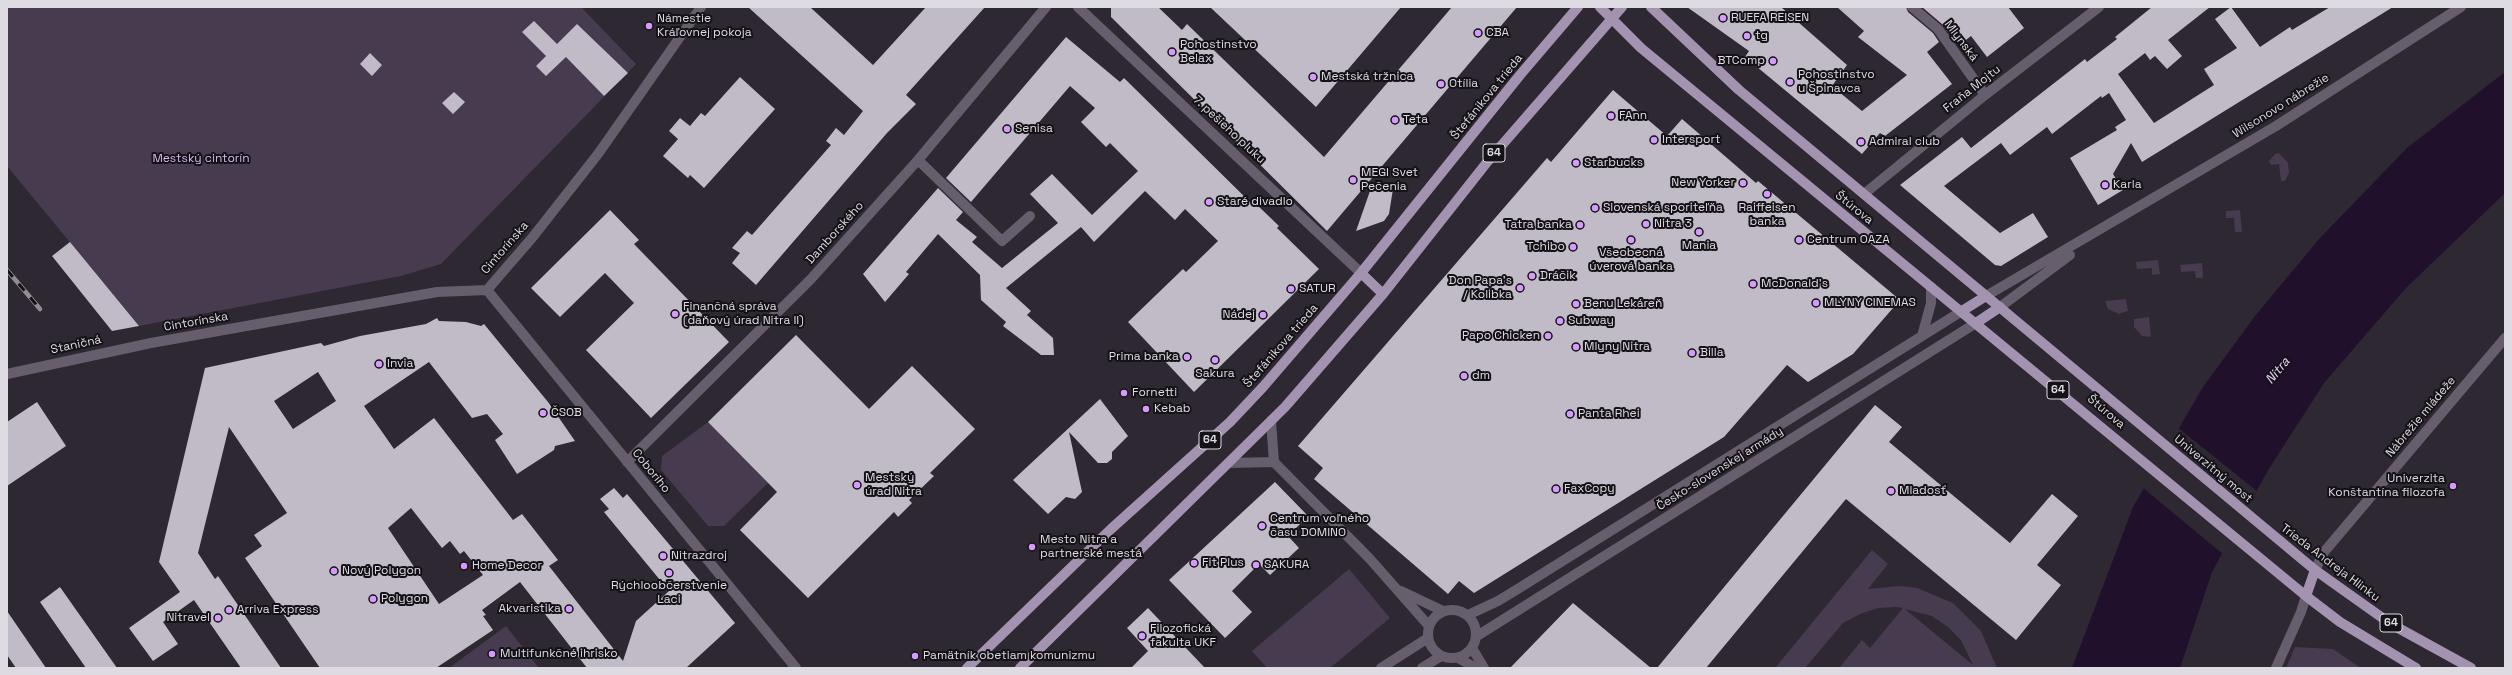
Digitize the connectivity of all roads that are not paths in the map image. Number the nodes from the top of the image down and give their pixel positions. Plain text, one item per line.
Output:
1 (701, 7) edge
2 (1046, 7) edge
3 (1078, 7) edge
4 (1578, 7) edge
5 (1600, 7) edge
6 (1622, 7) edge
7 (1651, 7) edge
8 (1912, 7) edge
9 (2099, 7) edge
10 (2461, 7) edge
11 (1612, 19) junction
12 (1985, 95) junction
13 (918, 160) junction
14 (1864, 194) junction
15 (1030, 216) dead end
16 (2111, 224) junction
17 (1361, 273) junction
18 (1931, 287) junction
19 (487, 290) junction
20 (1383, 294) junction
21 (1986, 296) junction
22 (2000, 307) junction
23 (1962, 311) junction
24 (1976, 323) junction
25 (1922, 336) junction
26 (2505, 338) edge
27 (151, 343) joint
28 (7, 374) edge
29 (1271, 421) junction
30 (2151, 434) joint
31 (627, 462) junction
32 (1274, 462) junction
33 (1229, 464) junction
34 (2258, 524) joint
35 (2315, 570) junction
36 (1397, 589) junction
37 (2306, 596) junction
38 (1443, 611) junction
39 (1468, 615) junction
40 (1429, 626) junction
41 (1477, 636) junction
42 (1428, 638) junction
43 (1472, 648) junction
44 (1441, 656) junction
45 (1458, 658) junction
46 (796, 668) edge
47 (967, 668) edge
48 (1020, 668) edge
49 (1381, 668) edge
50 (1422, 668) edge
51 (1476, 668) edge
52 (1484, 668) edge
53 (2276, 668) edge
54 (2416, 668) edge
55 (2471, 668) edge

1 - 19 street, Cintorínska
2 - 13 street, Damborského
3 - 17 street, 7. pešieho pluku
4 - 17 main road, Štefánikova trieda / 64
5 - 11 main road, 64
6 - 11 main road, 64
7 - 14 main road, Štúrova / 64
8 - 12 street, Mlynská
9 - 12 street, Fraňa Mojtu
10 - 16 street, Wilsonovo nábrežie
11 - 18 main road, Štúrova / 64
11 - 20 main road, 64
12 - 14 street, Fraňa Mojtu
13 - 15 street
13 - 31 street, Damborského
14 - 21 main road, Štúrova / 64
16 - 21 street, Wilsonovo nábrežie
16 - 22 street, Wilsonovo nábrežie
17 - 20 main road
17 - 47 main road, Štefánikova trieda / 64
18 - 23 main road, Štúrova / 64
18 - 25 street
19 - 27 street, Cintorínska
19 - 31 street, Coboriho
20 - 29 main road, 64
21 - 22 main road, Štúrova / 64
21 - 23 main road
22 - 24 main road
22 - 30 main road, Štúrova / 64
23 - 24 main road, Štúrova / 64
23 - 25 street, Česko-slovenskej armády
24 - 37 main road, Štúrova / 64
24 - 41 street, Česko-slovenskej armády
25 - 39 street, Česko-slovenskej armády
26 - 35 street, Nábrežie mládeže
27 - 28 street, Staničná
29 - 32 street
29 - 33 main road, 64
30 - 34 main road, Univerzitný most / 64
31 - 46 street, Coboriho
32 - 33 street
32 - 36 street
33 - 48 main road, 64
34 - 35 main road, Trieda Andreja Hlinku / 64
35 - 37 main road
35 - 55 main road, Trieda Andreja Hlinku / 64
36 - 38 street
36 - 40 street
37 - 53 street
37 - 54 main road, 64
38 - 39 street
38 - 40 street
39 - 41 street
40 - 42 street
41 - 43 street
42 - 44 street
42 - 49 street
43 - 45 street
43 - 52 street
44 - 45 street
44 - 50 street
45 - 51 street

